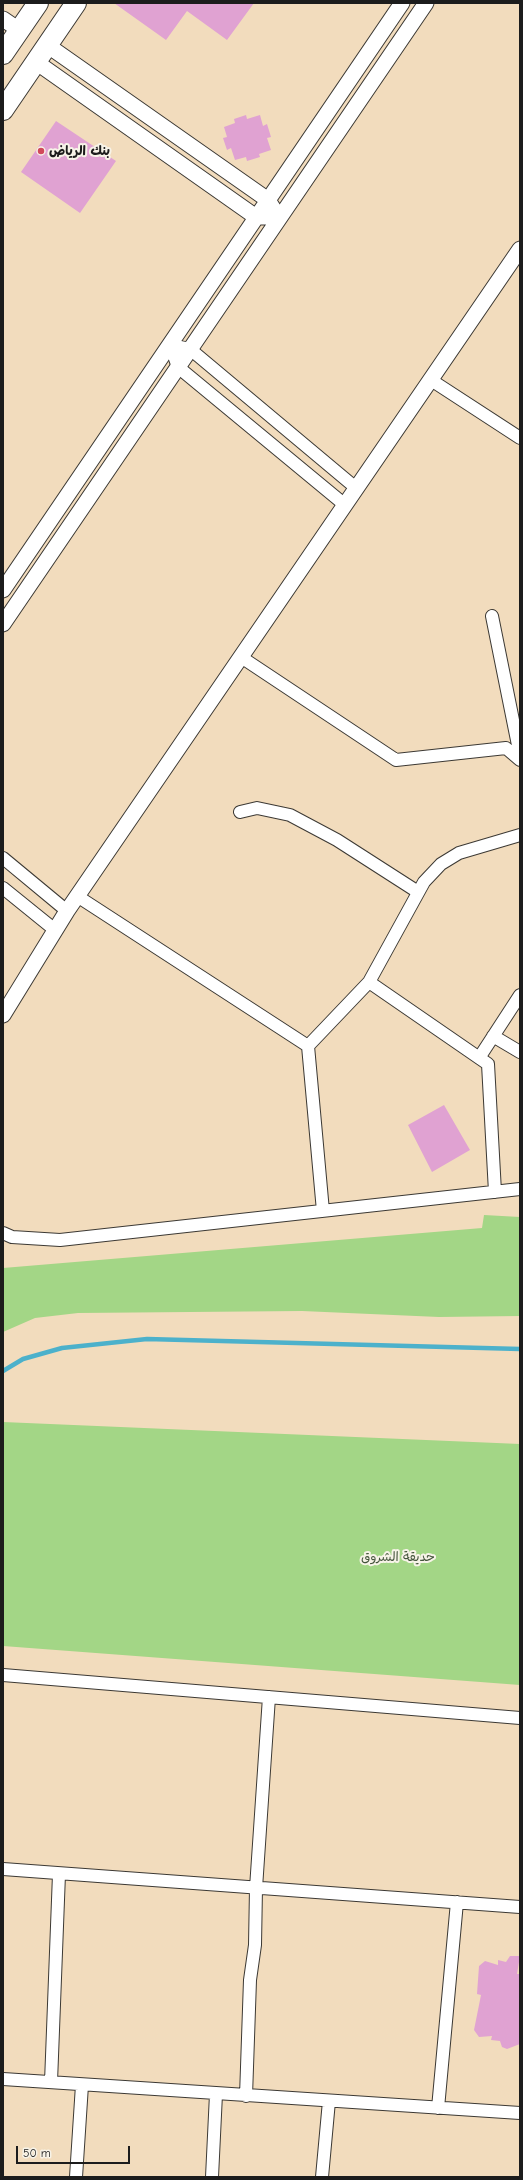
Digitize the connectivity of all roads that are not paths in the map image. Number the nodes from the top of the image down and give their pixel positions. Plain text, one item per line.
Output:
1 (38, 3) edge
2 (76, 3) edge
3 (402, 3) edge
4 (426, 3) edge
5 (3, 19) edge
6 (19, 30) junction
7 (47, 45) junction
8 (4, 51) edge
9 (36, 62) junction
10 (3, 110) edge
11 (268, 200) junction
12 (256, 217) junction
13 (279, 217) junction
14 (520, 249) edge
15 (170, 345) junction
16 (190, 349) junction
17 (178, 367) junction
18 (430, 380) junction
19 (520, 438) edge
20 (356, 488) junction
21 (345, 505) junction
22 (3, 590) edge
23 (492, 616) dead end
24 (3, 624) edge
25 (241, 657) junction
26 (520, 755) edge
27 (520, 760) edge
28 (240, 812) dead end
29 (520, 835) edge
30 (3, 858) edge
31 (3, 888) edge
32 (418, 892) junction
33 (78, 896) junction
34 (67, 911) junction
35 (55, 930) junction
36 (369, 982) junction
37 (520, 995) edge
38 (3, 1015) edge
39 (493, 1036) junction
40 (308, 1046) junction
41 (520, 1052) edge
42 (479, 1058) junction
43 (520, 1189) edge
44 (495, 1192) junction
45 (323, 1211) junction
46 (3, 1233) edge
47 (3, 1675) edge
48 (269, 1697) junction
49 (520, 1718) edge
50 (3, 1870) edge
51 (59, 1874) junction
52 (256, 1888) junction
53 (457, 1902) junction
54 (520, 1907) edge
55 (3, 2079) edge
56 (51, 2082) junction
57 (82, 2085) junction
58 (216, 2094) junction
59 (246, 2096) junction
60 (329, 2101) junction
61 (438, 2108) junction
62 (520, 2114) edge
63 (76, 2177) edge
64 (212, 2177) edge
65 (322, 2177) edge

1 - 6 highway
2 - 7 highway
3 - 11 street
4 - 13 street
5 - 6 street
6 - 8 highway
7 - 9 highway
7 - 11 street
9 - 10 highway
9 - 12 street
11 - 12 street
11 - 13 street
12 - 13 street
12 - 15 street
13 - 16 street
14 - 18 street
15 - 16 street
15 - 17 street
15 - 22 street
16 - 17 street
16 - 20 street
17 - 21 street
17 - 24 street
18 - 19 street
18 - 20 street
20 - 21 street
21 - 25 street
23 - 26 street
25 - 27 street
25 - 33 street
28 - 32 street
29 - 32 street
30 - 34 street
31 - 35 street
32 - 36 street
33 - 34 street
33 - 40 street
34 - 35 street
35 - 38 street
36 - 40 street
36 - 42 street
37 - 39 street
39 - 41 street
39 - 42 street
40 - 45 street
42 - 44 street
43 - 44 street
44 - 45 street
45 - 46 street
47 - 48 street
48 - 49 street
48 - 52 street
50 - 51 street
51 - 52 street
51 - 56 street
52 - 53 street
52 - 59 street
53 - 54 street
53 - 61 street
55 - 56 street
56 - 57 street
57 - 58 street
57 - 63 street
58 - 59 street
58 - 64 street
59 - 60 street
60 - 61 street
60 - 65 street
61 - 62 street

